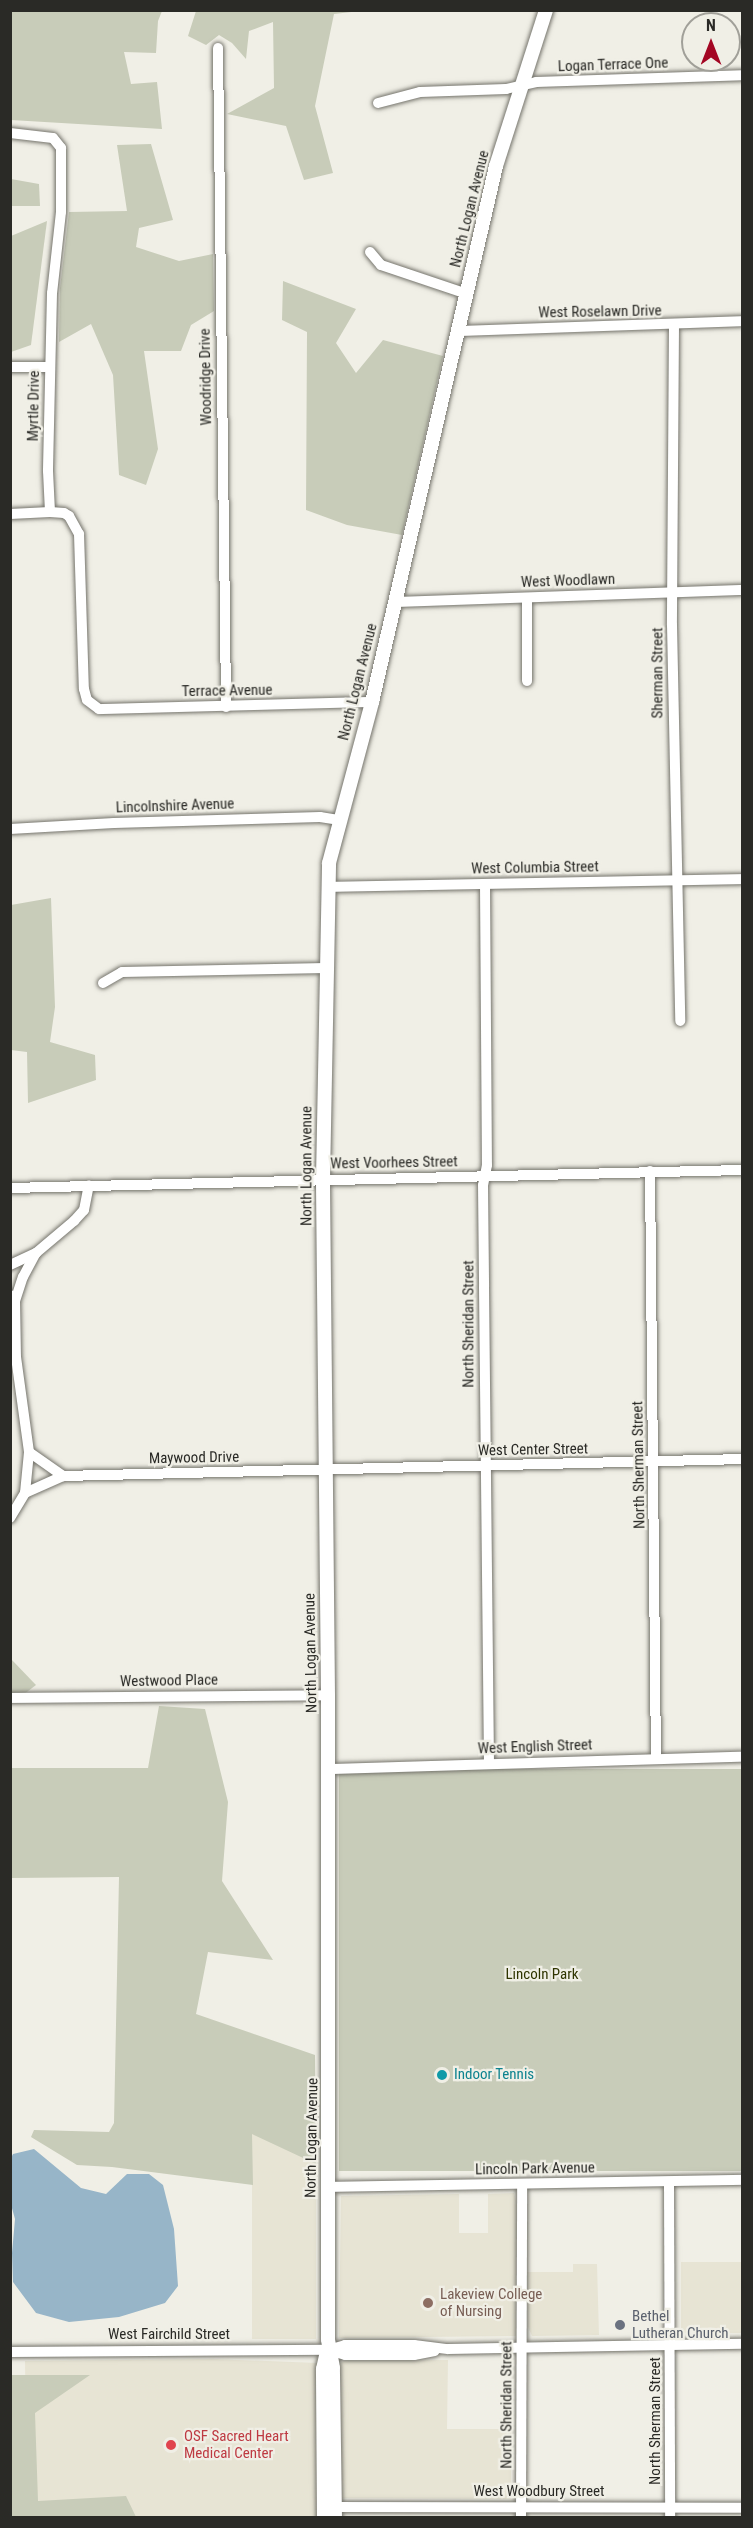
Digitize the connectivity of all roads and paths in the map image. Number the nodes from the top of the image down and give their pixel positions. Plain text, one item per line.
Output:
1 (546, 10) edge
2 (218, 48) dead end
3 (742, 75) edge
4 (521, 86) junction
5 (378, 103) dead end
6 (10, 133) edge
7 (370, 252) dead end
8 (467, 294) junction
9 (742, 321) edge
10 (674, 325) junction
11 (458, 331) junction
12 (10, 367) edge
13 (50, 367) junction
14 (50, 512) junction
15 (10, 514) edge
16 (742, 590) edge
17 (674, 592) junction
18 (527, 598) junction
19 (394, 602) junction
20 (527, 681) dead end
21 (372, 702) junction
22 (226, 707) junction
23 (340, 820) junction
24 (10, 829) edge
25 (679, 879) junction
26 (742, 879) edge
27 (485, 884) junction
28 (328, 887) junction
29 (326, 968) junction
30 (103, 983) dead end
31 (680, 1021) dead end
32 (742, 1170) edge
33 (650, 1171) junction
34 (485, 1175) junction
35 (322, 1179) junction
36 (89, 1185) junction
37 (10, 1188) edge
38 (36, 1253) junction
39 (10, 1265) edge
40 (13, 1298) edge
41 (29, 1452) junction
42 (742, 1459) edge
43 (653, 1462) junction
44 (485, 1466) junction
45 (324, 1470) junction
46 (63, 1476) junction
47 (25, 1493) junction
48 (10, 1518) edge
49 (328, 1695) junction
50 (10, 1698) edge
51 (742, 1757) edge
52 (656, 1759) junction
53 (489, 1764) junction
54 (329, 1769) junction
55 (742, 2180) edge
56 (669, 2182) junction
57 (522, 2184) junction
58 (328, 2187) junction
59 (742, 2344) edge
60 (672, 2345) junction
61 (522, 2348) junction
62 (328, 2350) junction
63 (10, 2352) edge
64 (742, 2508) edge
65 (335, 2512) edge
66 (521, 2512) edge
67 (670, 2512) edge
68 (324, 2517) edge

1 - 4 street, North Logan Avenue
2 - 22 street, Woodridge Drive
3 - 4 street, Logan Terrace One
4 - 5 street, Logan Terrace One
4 - 8 street, North Logan Avenue
6 - 13 street, Myrtle Drive
7 - 8 street
8 - 11 street, North Logan Avenue
9 - 10 street, West Roselawn Drive
10 - 11 street, West Roselawn Drive
10 - 17 street, Sherman Street
11 - 19 street, North Logan Avenue
12 - 13 street
13 - 14 street, Myrtle Drive
14 - 15 street
14 - 22 street, Terrace Avenue
16 - 17 street, West Woodlawn
17 - 18 street, West Woodlawn
17 - 25 street, Sherman Street
18 - 19 street, West Woodlawn
18 - 20 street
19 - 21 street, North Logan Avenue
21 - 22 street, Terrace Avenue
21 - 23 street, North Logan Avenue
23 - 24 street, Lincolnshire Avenue
23 - 28 street, North Logan Avenue
25 - 26 street, West Columbia Street
25 - 27 street, West Columbia Street
25 - 31 street, Sherman Street
27 - 28 street, West Columbia Street
27 - 34 street, North Sheridan Street
28 - 29 street, North Logan Avenue
29 - 30 street
29 - 35 street, North Logan Avenue
32 - 33 street, West Voorhees Street
33 - 34 street, West Voorhees Street
33 - 43 street, North Sherman Street
34 - 35 street, West Voorhees Street
34 - 44 street, North Sheridan Street
35 - 36 street, West Voorhees Street
35 - 45 street, North Logan Avenue
36 - 37 street, West Voorhees Street
36 - 38 street
38 - 39 street
38 - 40 street
40 - 41 street
41 - 46 street
41 - 47 street
42 - 43 street, West Center Street
43 - 44 street, West Center Street
43 - 52 street, North Sherman Street
44 - 45 street, West Center Street
44 - 53 street, North Sheridan Street
45 - 46 street, Maywood Drive
45 - 49 street, North Logan Avenue
46 - 47 street, Maywood Drive
47 - 48 street
49 - 50 street, Westwood Place
49 - 54 street, North Logan Avenue
51 - 52 street, West English Street
52 - 53 street, West English Street
53 - 54 street, West English Street
54 - 58 street, North Logan Avenue
55 - 56 street, Lincoln Park Avenue
56 - 57 street, Lincoln Park Avenue
56 - 60 street, North Sherman Street
57 - 58 street, Lincoln Park Avenue
57 - 61 street, North Sheridan Street
58 - 62 street, North Logan Avenue
59 - 60 street, West Fairchild Street
60 - 61 street, West Fairchild Street
60 - 67 street, North Sherman Street
61 - 62 street, West Fairchild Street
61 - 66 street, North Sheridan Street
62 - 63 street, West Fairchild Street
62 - 65 street, North Logan Avenue
62 - 68 street, North Logan Avenue
64 - 67 street, West Woodbury Street
65 - 66 street, West Woodbury Street
66 - 67 street, West Woodbury Street

